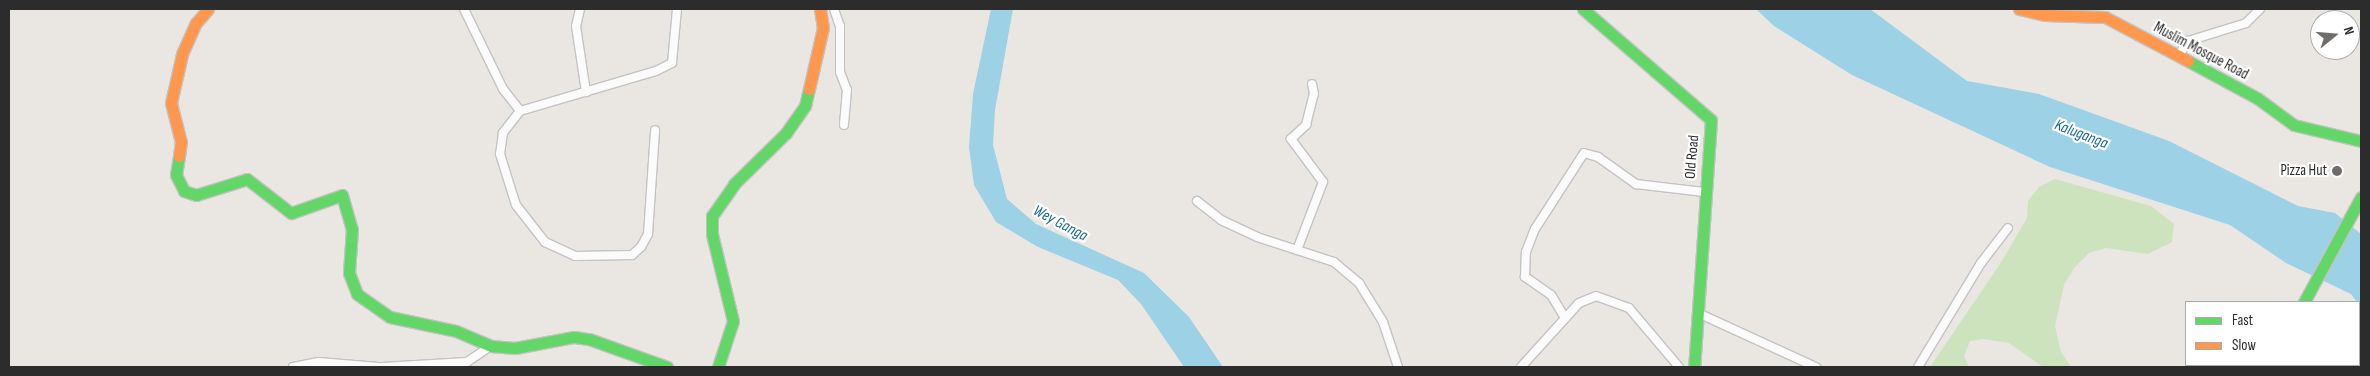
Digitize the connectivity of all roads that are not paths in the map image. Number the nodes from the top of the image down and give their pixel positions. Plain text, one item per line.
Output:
1 (208, 9) edge
2 (464, 9) edge
3 (580, 9) edge
4 (677, 9) edge
5 (820, 9) edge
6 (834, 9) edge
7 (1583, 9) edge
8 (2019, 9) edge
9 (2260, 9) edge
10 (2179, 55) junction
11 (1312, 84) dead end
12 (586, 92) junction
13 (520, 111) junction
14 (844, 125) dead end
15 (656, 130) dead end
16 (2361, 141) edge
17 (1704, 192) junction
18 (2361, 197) edge
19 (1197, 201) dead end
20 (2008, 228) dead end
21 (1297, 250) junction
22 (2305, 301) edge
23 (1698, 313) junction
24 (1565, 318) junction
25 (491, 346) junction
26 (467, 365) edge
27 (293, 367) edge
28 (380, 367) edge
29 (667, 367) edge
30 (718, 367) edge
31 (1398, 367) edge
32 (1521, 367) edge
33 (1679, 367) edge
34 (1694, 367) edge
35 (1816, 367) edge
36 (1918, 367) edge

1 - 25 main road
2 - 13 street
3 - 12 street
4 - 12 street
5 - 30 main road
6 - 14 street
7 - 17 main road, Old Road
8 - 10 main road, Muslim Mosque Road
9 - 10 street
10 - 16 main road, Muslim Mosque Road
11 - 21 street
12 - 13 street
13 - 15 street
17 - 23 main road, Old Road
17 - 24 street
18 - 22 main road
19 - 21 street
20 - 36 street
21 - 31 street
23 - 34 main road, Old Road
23 - 35 street
24 - 32 street
24 - 33 street
25 - 26 street
25 - 29 main road
26 - 28 street
27 - 28 street

